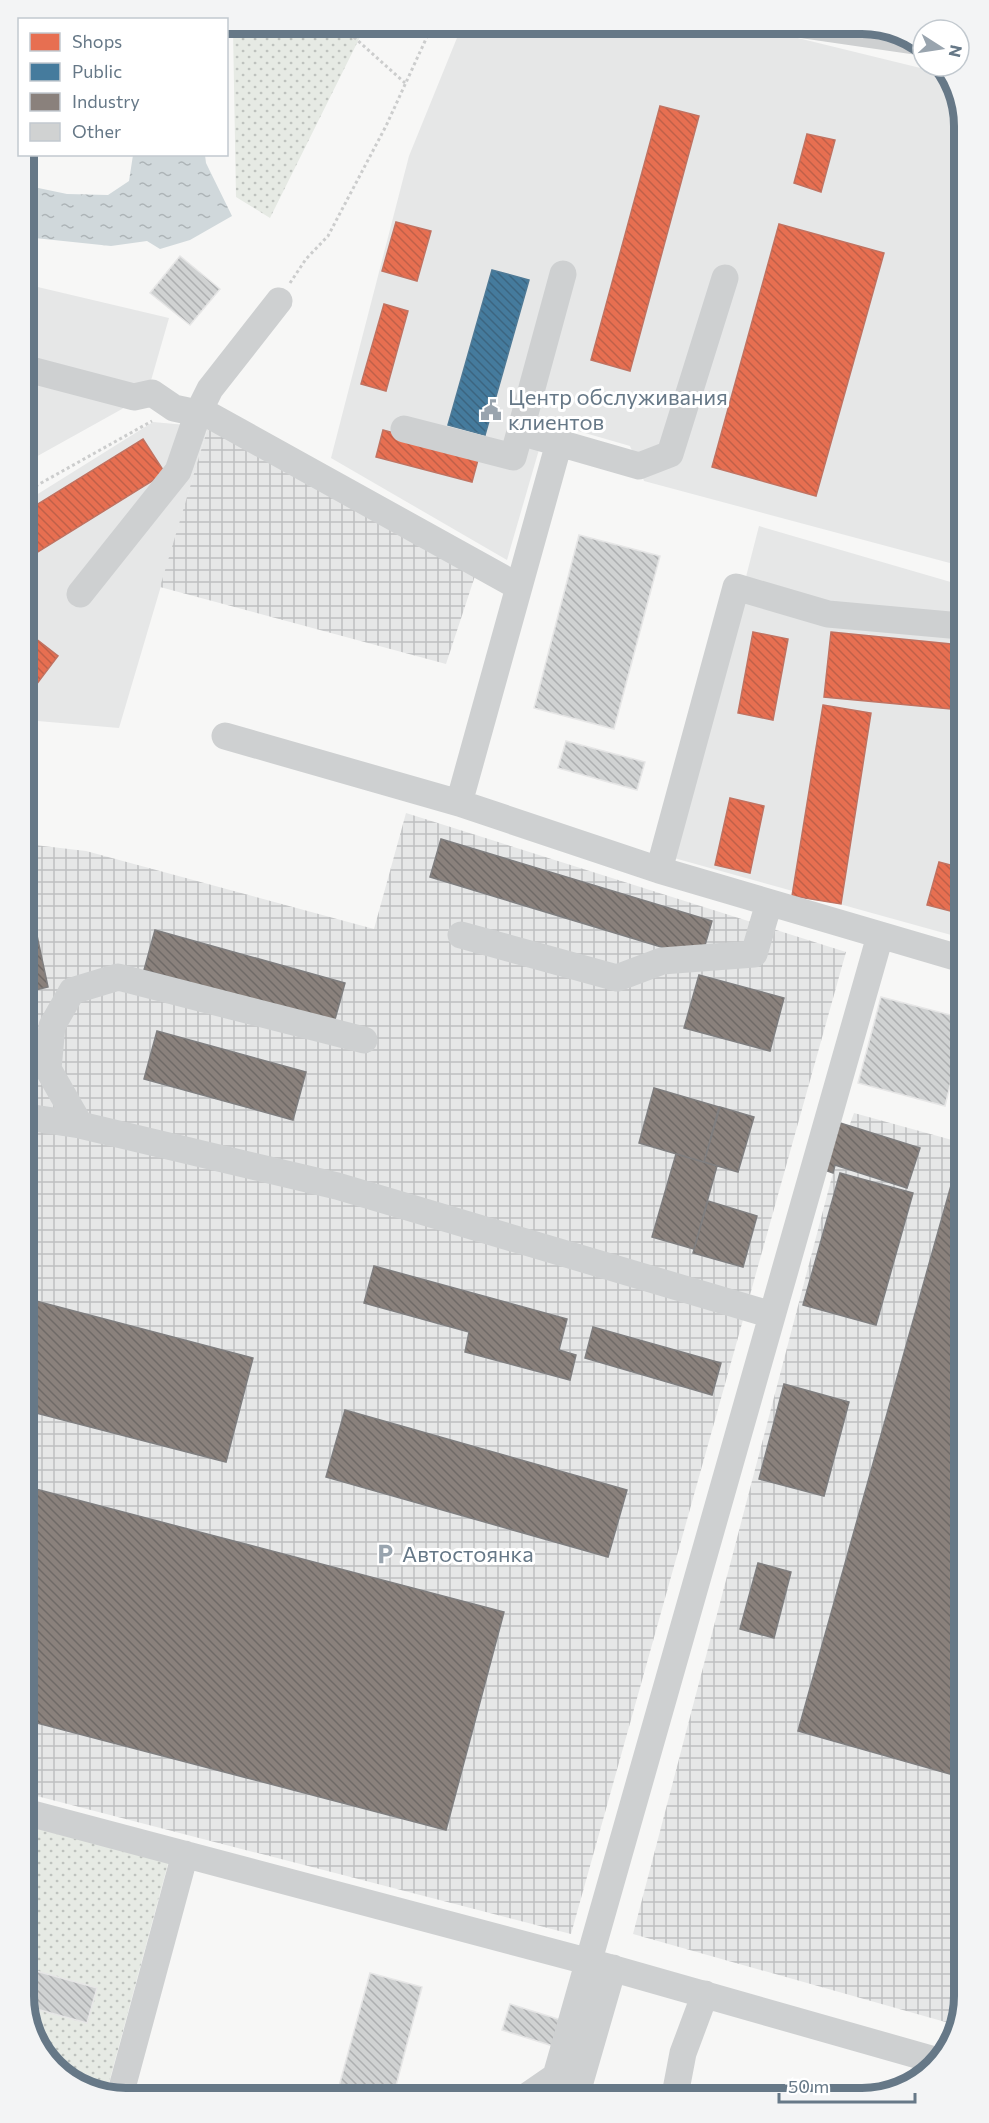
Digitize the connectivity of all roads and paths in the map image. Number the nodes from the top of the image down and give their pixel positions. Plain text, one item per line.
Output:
1 (351, 34) edge
2 (428, 34) edge
3 (405, 83) junction
4 (562, 274) dead end
5 (725, 278) dead end
6 (279, 301) joint
7 (35, 371) dead end
8 (186, 411) junction
9 (404, 429) dead end
10 (520, 432) junction
11 (558, 443) junction
12 (35, 487) edge
13 (519, 586) junction
14 (80, 594) dead end
15 (954, 625) edge
16 (225, 736) dead end
17 (459, 803) junction
18 (659, 870) junction
19 (769, 903) junction
20 (461, 935) dead end
21 (880, 936) junction
22 (954, 957) edge
23 (364, 1040) dead end
24 (35, 1118) edge
25 (80, 1125) junction
26 (772, 1315) junction
27 (35, 1815) edge
28 (185, 1854) junction
29 (601, 1965) junction
30 (705, 1994) junction
31 (930, 2059) edge
32 (122, 2088) edge
33 (539, 2088) edge
34 (578, 2088) edge
35 (676, 2088) edge

1 - 3 path
2 - 3 path
3 - 6 path
4 - 10 street
5 - 11 street
6 - 8 street
7 - 8 street
8 - 12 path
8 - 13 street
8 - 14 street
9 - 10 street
10 - 11 street
11 - 13 street
13 - 17 street
15 - 18 street
16 - 17 street
17 - 18 street
18 - 19 street
19 - 20 street
19 - 21 street
21 - 22 street
21 - 26 street
23 - 25 street
24 - 25 street
25 - 26 street
26 - 29 street
27 - 28 street
28 - 29 street
28 - 32 street
29 - 30 street
29 - 33 street
29 - 34 street
30 - 31 street
30 - 35 street

